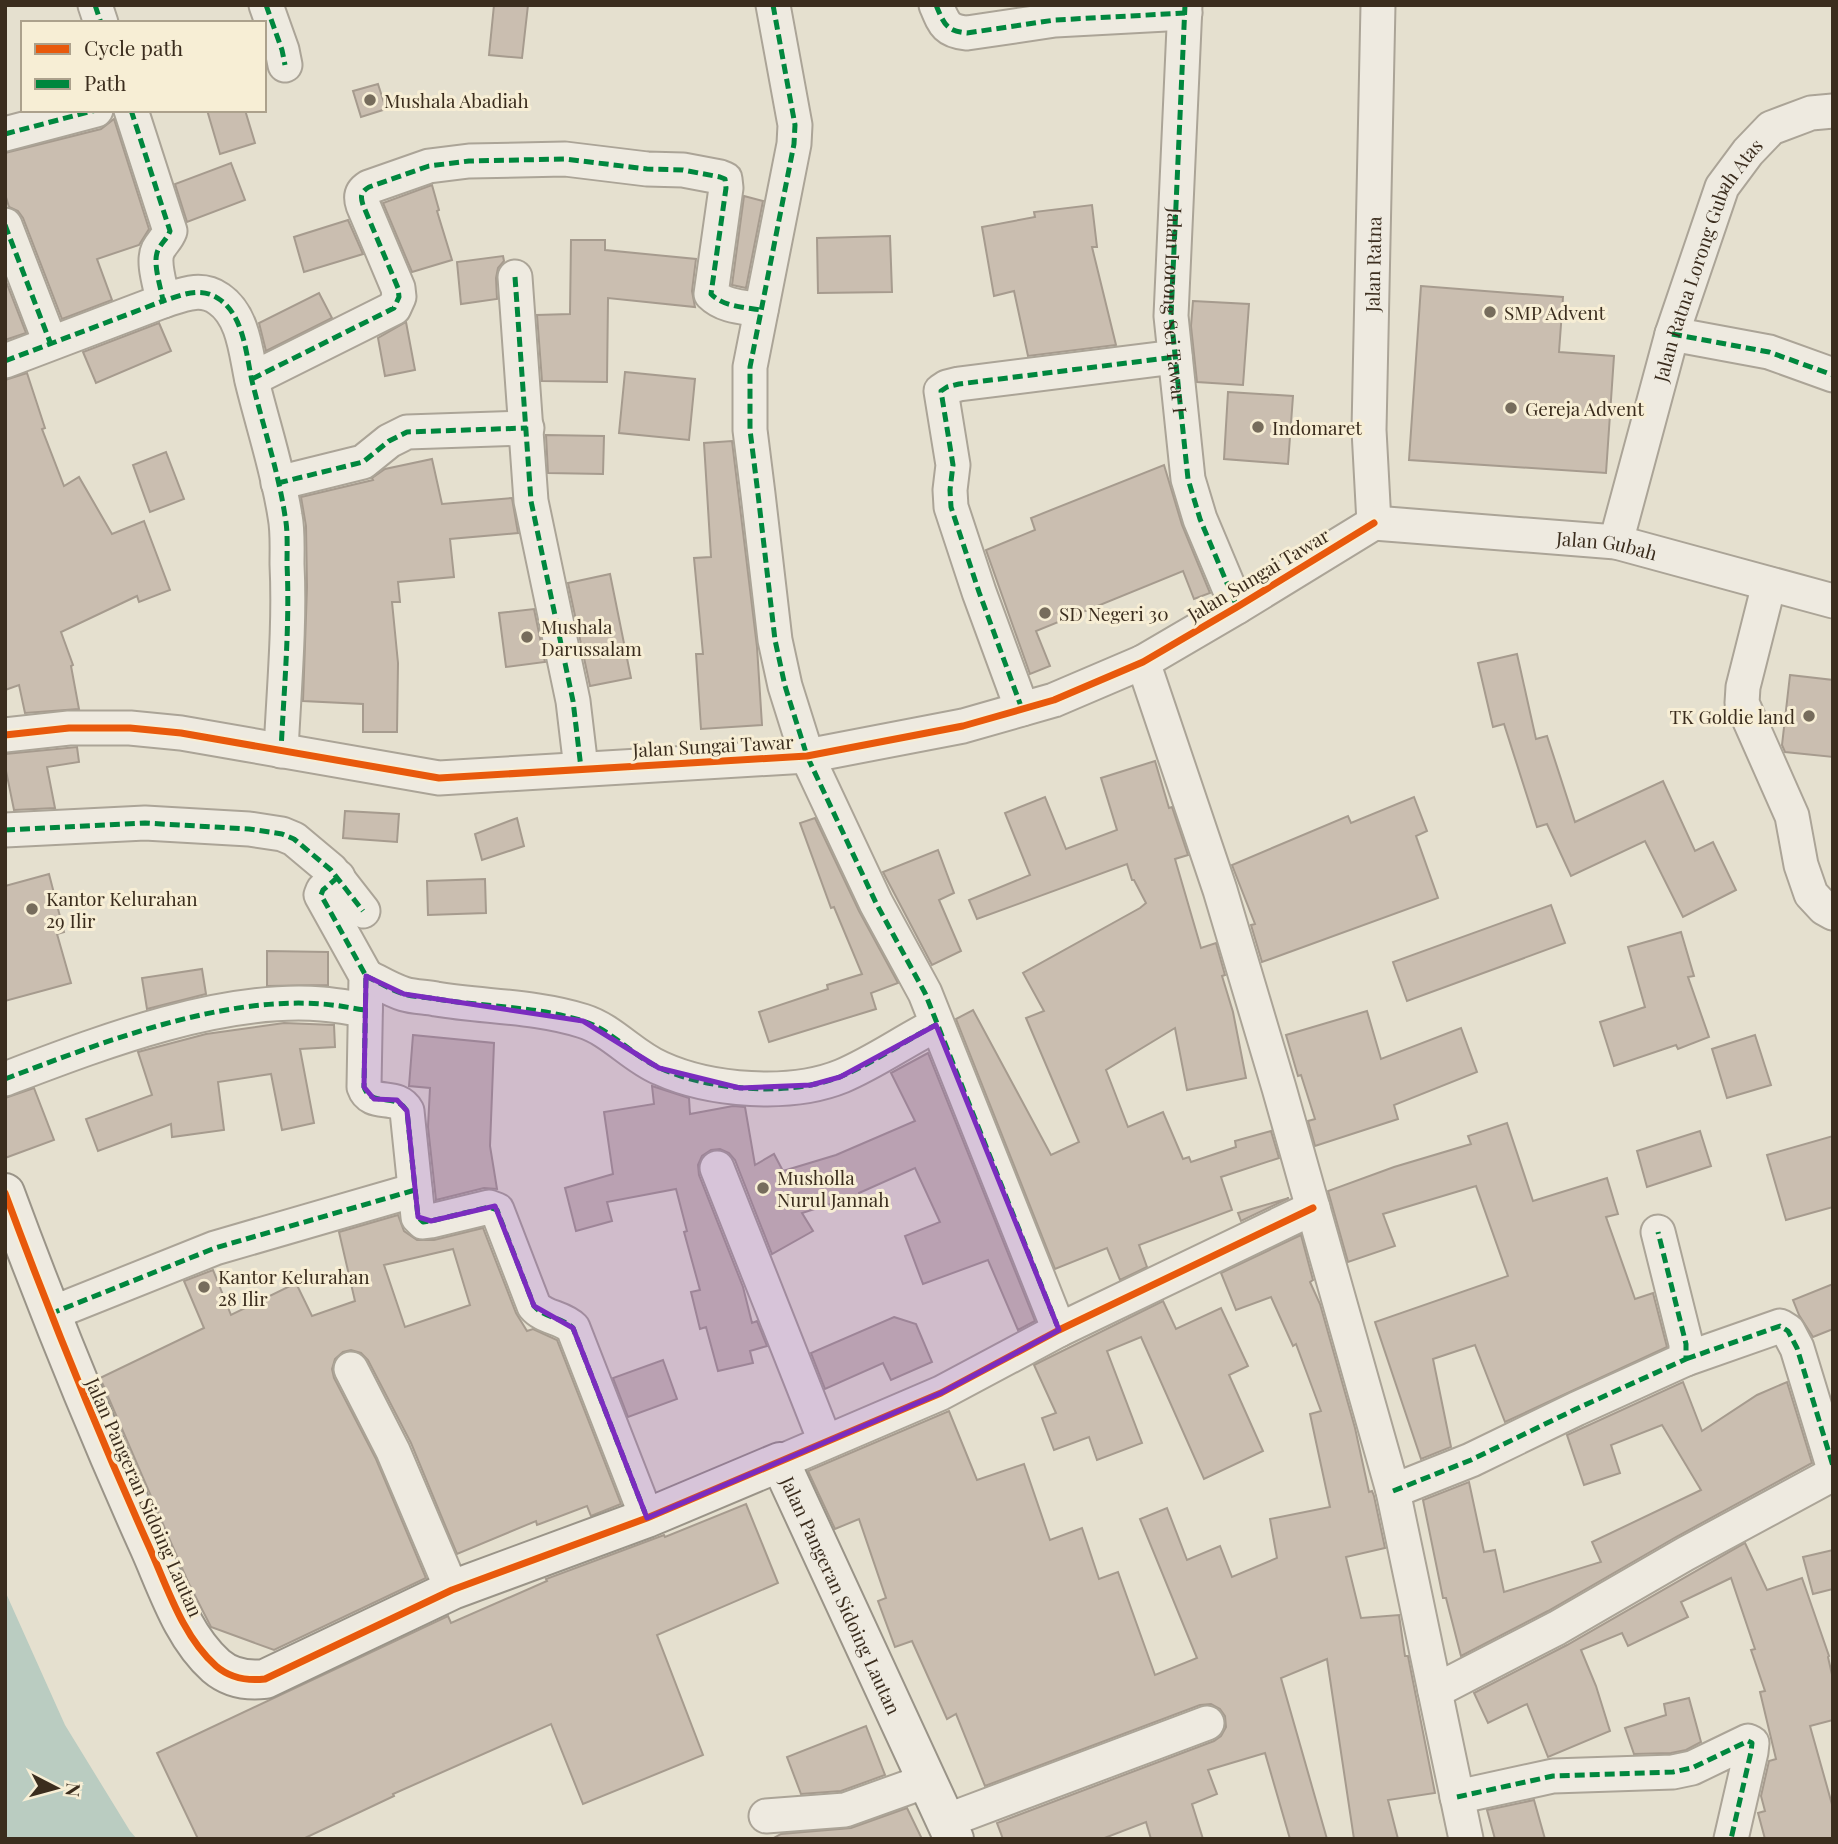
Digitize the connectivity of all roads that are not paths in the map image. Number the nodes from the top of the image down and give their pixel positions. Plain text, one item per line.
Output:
1 (266, 5) edge
2 (773, 5) edge
3 (936, 5) edge
4 (1378, 5) edge
5 (1185, 9) edge
6 (285, 65) dead end
7 (1833, 111) edge
8 (88, 112) edge
9 (132, 112) edge
10 (5, 134) edge
11 (5, 225) edge
12 (515, 277) dead end
13 (163, 301) junction
14 (761, 310) junction
15 (1672, 334) junction
16 (50, 342) junction
17 (1175, 357) junction
18 (5, 361) edge
19 (1833, 375) edge
20 (252, 379) junction
21 (527, 428) junction
22 (278, 483) junction
23 (1374, 523) junction
24 (1616, 542) junction
25 (1769, 584) junction
26 (1833, 601) edge
27 (1237, 607) junction
28 (1143, 662) junction
29 (1022, 709) junction
30 (5, 735) edge
31 (281, 751) junction
32 (807, 756) junction
33 (581, 768) junction
34 (5, 830) edge
35 (332, 883) junction
36 (363, 911) dead end
37 (1833, 913) edge
38 (366, 976) junction
39 (365, 1010) junction
40 (932, 1013) junction
41 (5, 1079) edge
42 (717, 1168) dead end
43 (415, 1190) junction
44 (5, 1194) edge
45 (1313, 1208) junction
46 (1658, 1232) dead end
47 (50, 1314) junction
48 (1059, 1330) junction
49 (1686, 1359) junction
50 (351, 1369) dead end
51 (825, 1441) junction
52 (780, 1462) junction
53 (1833, 1466) edge
54 (1833, 1474) edge
55 (1393, 1491) junction
56 (647, 1518) junction
57 (452, 1590) junction
58 (1435, 1691) junction
59 (1207, 1723) dead end
60 (926, 1781) junction
61 (1457, 1797) junction
62 (766, 1816) dead end
63 (950, 1830) edge
64 (1466, 1839) edge
65 (1731, 1839) edge

1 - 6 street
2 - 14 street
3 - 5 street
4 - 23 street, Jalan Ratna
5 - 17 street, Jalan Lorong Sei Tawar I
7 - 15 street, Jalan Ratna Lorong Gubah Atas
8 - 10 street
9 - 13 street
11 - 16 street
12 - 21 street
13 - 16 street
13 - 20 street
14 - 20 street
14 - 32 street
15 - 19 street
15 - 24 street, Jalan Ratna Lorong Gubah Atas
16 - 18 street
17 - 27 street, Jalan Lorong Sei Tawar I
17 - 29 street
20 - 22 street
21 - 22 street
21 - 33 street
22 - 31 street
23 - 24 street, Jalan Gubah
23 - 27 street, Jalan Sungai Tawar
24 - 25 street, Jalan Gubah
25 - 26 street, Jalan Gubah
25 - 37 street
27 - 28 street, Jalan Sungai Tawar
28 - 29 street, Jalan Sungai Tawar
28 - 45 street
29 - 32 street, Jalan Sungai Tawar
30 - 31 street, Jalan Sungai Tawar
31 - 33 street, Jalan Sungai Tawar
32 - 33 street, Jalan Sungai Tawar
32 - 40 street
34 - 35 street
35 - 36 street
35 - 38 street
38 - 39 street
38 - 40 street
39 - 41 street
39 - 43 street
40 - 48 street
42 - 51 street
43 - 47 street
43 - 56 street
44 - 47 street, Jalan Pangeran Sidoing Lautan
45 - 48 street
45 - 55 street
46 - 49 street
47 - 57 street, Jalan Pangeran Sidoing Lautan
48 - 51 street
49 - 53 street
49 - 55 street
50 - 57 street
51 - 52 street
52 - 56 street, Jalan Pangeran Sidoing Lautan
52 - 60 street, Jalan Pangeran Sidoing Lautan
54 - 58 street
55 - 58 street
56 - 57 street, Jalan Pangeran Sidoing Lautan
58 - 61 street
59 - 63 street
60 - 62 street
60 - 63 street, Jalan Pangeran Sidoing Lautan
61 - 64 street
61 - 65 street

